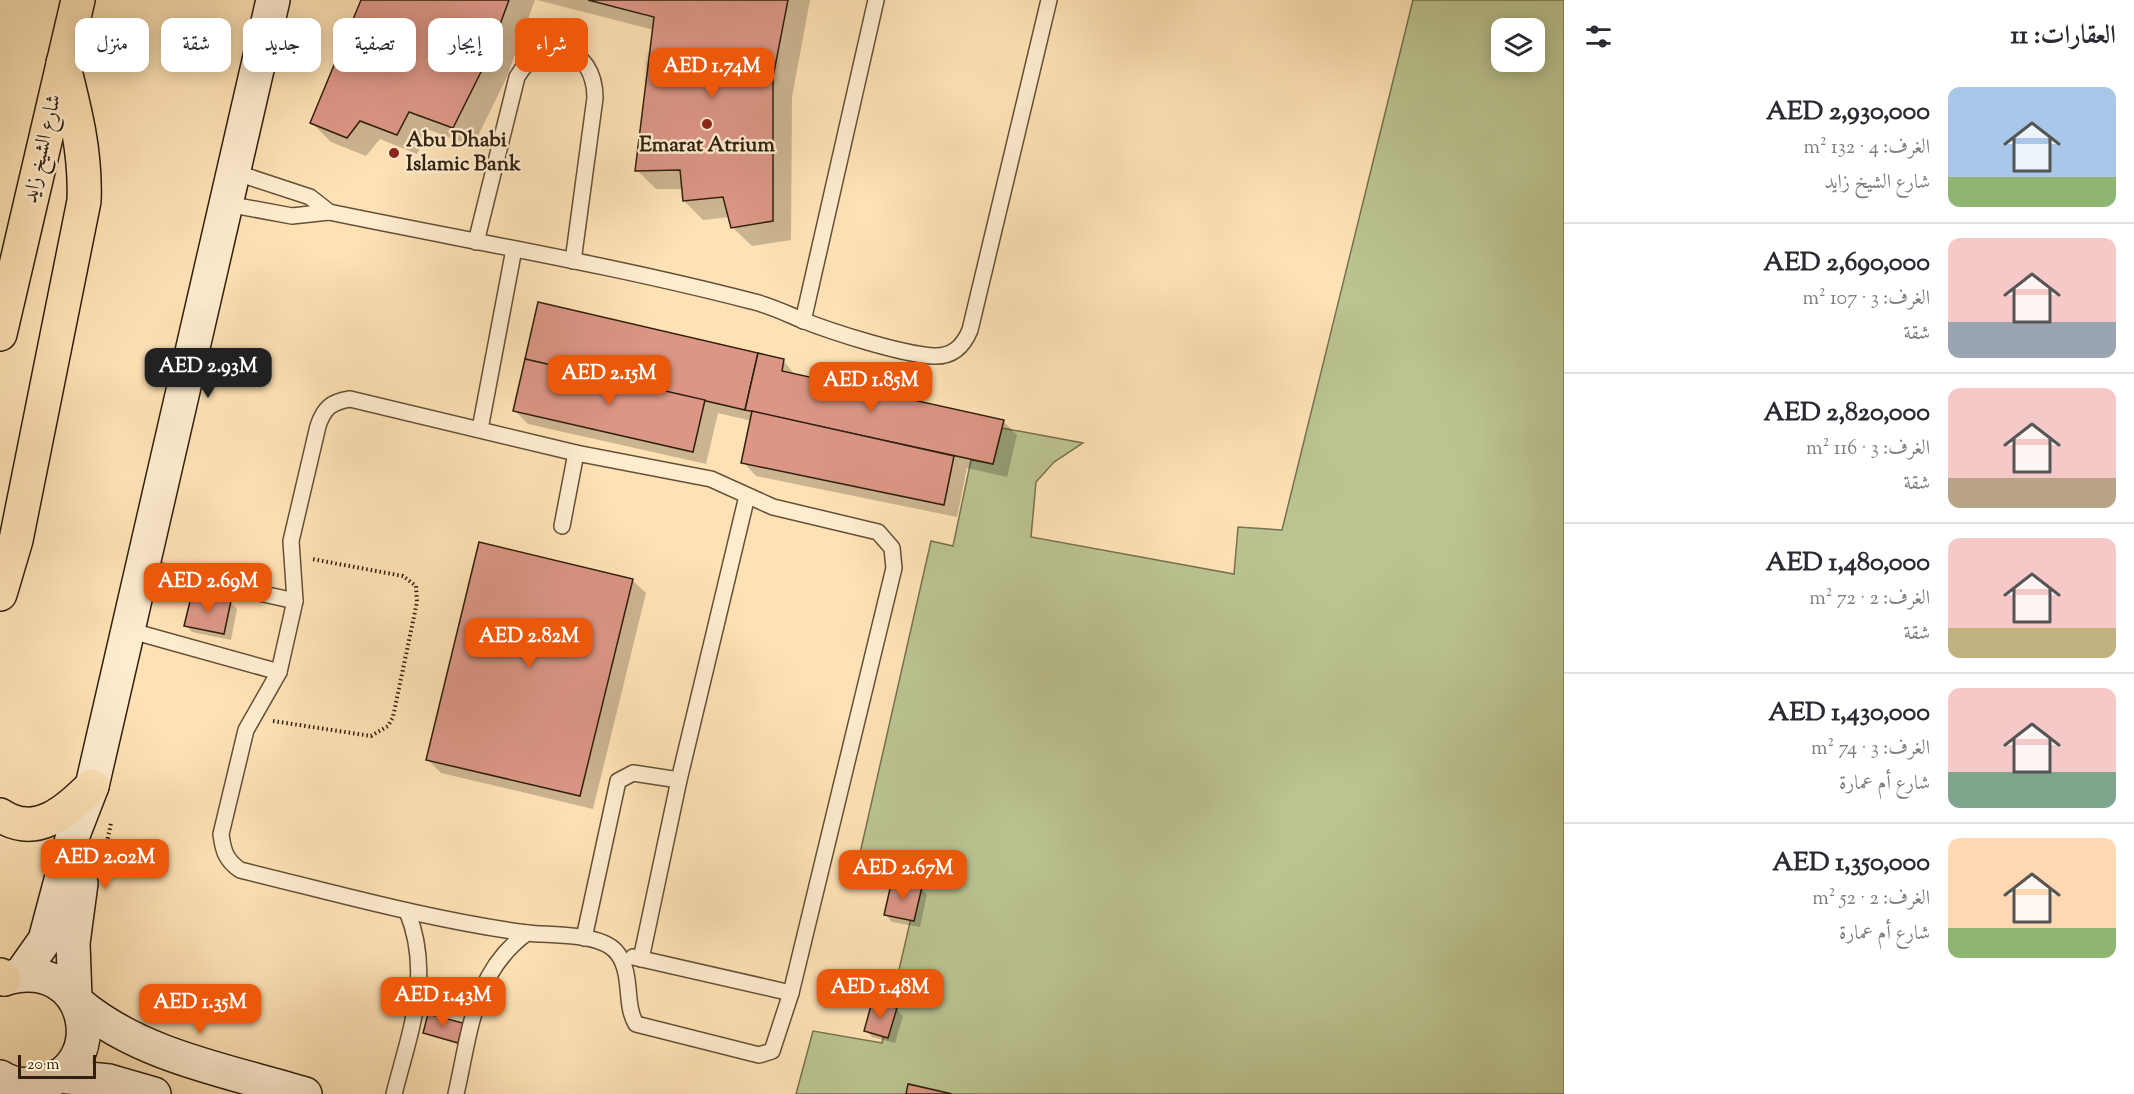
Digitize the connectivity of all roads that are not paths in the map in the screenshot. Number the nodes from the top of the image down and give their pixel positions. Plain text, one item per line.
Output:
1 (78, 0) edge
2 (273, 0) edge
3 (876, 0) edge
4 (1049, 0) edge
5 (63, 63) junction
6 (234, 172) junction
7 (226, 204) junction
8 (329, 212) junction
9 (476, 242) junction
10 (514, 249) junction
11 (573, 261) junction
12 (803, 321) junction
13 (0, 334) edge
14 (480, 429) junction
15 (576, 453) junction
16 (747, 496) junction
17 (562, 526) dead end
18 (142, 567) junction
19 (0, 594) edge
20 (295, 601) junction
21 (128, 630) junction
22 (279, 672) junction
23 (679, 780) junction
24 (92, 786) junction
25 (0, 815) edge
26 (407, 911) junction
27 (527, 933) junction
28 (584, 938) junction
29 (618, 954) junction
30 (641, 959) junction
31 (6, 977) edge
32 (791, 993) junction
33 (77, 1001) junction
34 (58, 1076) junction
35 (0, 1077) edge
36 (154, 1094) edge
37 (305, 1094) edge
38 (393, 1094) edge
39 (456, 1094) edge

1 - 5 highway, شارع الشيخ زايد
2 - 6 street
3 - 12 lane
4 - 12 lane
5 - 13 highway, شارع الشيخ زايد
5 - 19 highway
6 - 7 street
6 - 8 lane
7 - 8 lane
7 - 18 street
8 - 9 lane
9 - 10 lane
9 - 11 lane
10 - 11 lane
10 - 14 lane
11 - 12 lane
14 - 15 lane
14 - 20 lane
15 - 16 lane
15 - 17 lane
16 - 23 lane
16 - 32 lane
18 - 20 lane
18 - 21 street
20 - 22 lane
21 - 22 lane
21 - 24 street
22 - 26 lane
23 - 28 lane
23 - 30 lane
24 - 25 highway
24 - 31 street
24 - 33 street
26 - 27 lane
26 - 38 lane
27 - 28 lane
27 - 39 lane
28 - 29 lane
29 - 30 lane
29 - 32 lane
30 - 32 lane
31 - 33 street
33 - 34 street
33 - 37 street
34 - 35 street
34 - 36 street

